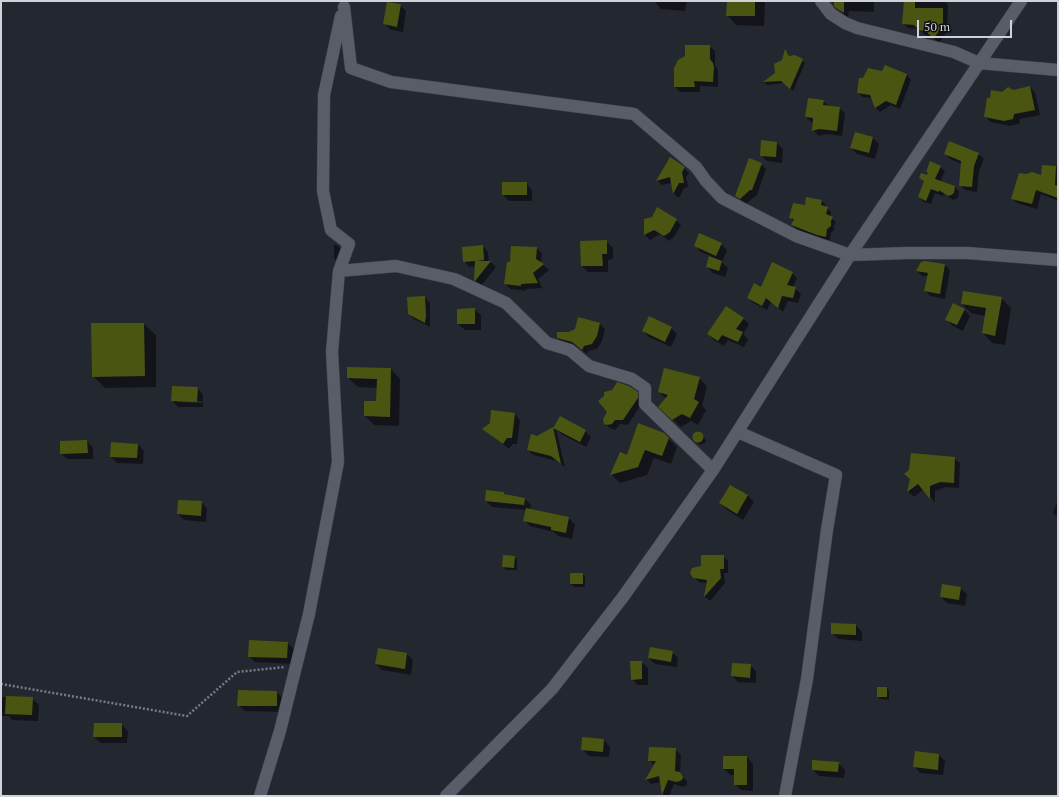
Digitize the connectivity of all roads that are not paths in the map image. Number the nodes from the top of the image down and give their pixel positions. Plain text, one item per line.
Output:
1 (821, 1) edge
2 (1021, 1) edge
3 (344, 4) edge
4 (979, 63) junction
5 (1058, 70) edge
6 (850, 255) junction
7 (1058, 260) edge
8 (339, 271) junction
9 (738, 432) junction
10 (713, 470) junction
11 (260, 796) edge
12 (446, 796) edge
13 (785, 796) edge

1 - 4 street
2 - 4 street
3 - 6 street
3 - 8 street
4 - 5 street
4 - 6 street
6 - 7 street
6 - 9 street
8 - 10 street
8 - 11 street
9 - 10 street
9 - 13 street
10 - 12 street

